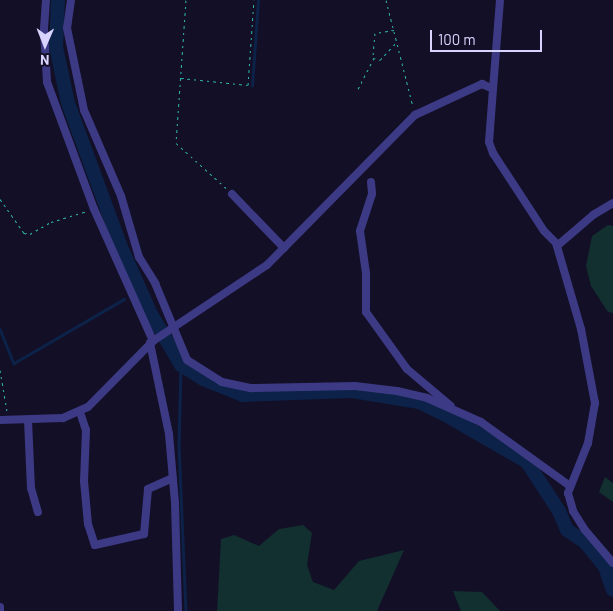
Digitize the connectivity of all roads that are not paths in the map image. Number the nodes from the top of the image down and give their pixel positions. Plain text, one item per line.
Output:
1 (46, 0) edge
2 (71, 0) edge
3 (500, 0) edge
4 (493, 89) junction
5 (371, 182) dead end
6 (232, 194) road end
7 (613, 203) edge
8 (556, 246) junction
9 (284, 248) junction
10 (171, 328) junction
11 (153, 341) junction
12 (456, 410) junction
13 (80, 412) junction
14 (0, 420) edge
15 (28, 420) junction
16 (174, 478) junction
17 (570, 486) junction
18 (38, 512) dead end
19 (613, 563) edge
20 (0, 607) edge
21 (0, 611) edge
22 (178, 611) edge

1 - 11 street
2 - 10 street
3 - 4 street
4 - 8 street
4 - 9 street
5 - 12 street
6 - 9 street
7 - 8 street
8 - 17 street
9 - 10 street
10 - 11 street
10 - 12 street
11 - 13 street
11 - 16 street
12 - 17 street
13 - 15 street
13 - 16 street
14 - 15 street
15 - 18 street
16 - 22 street
17 - 19 street
20 - 21 street

